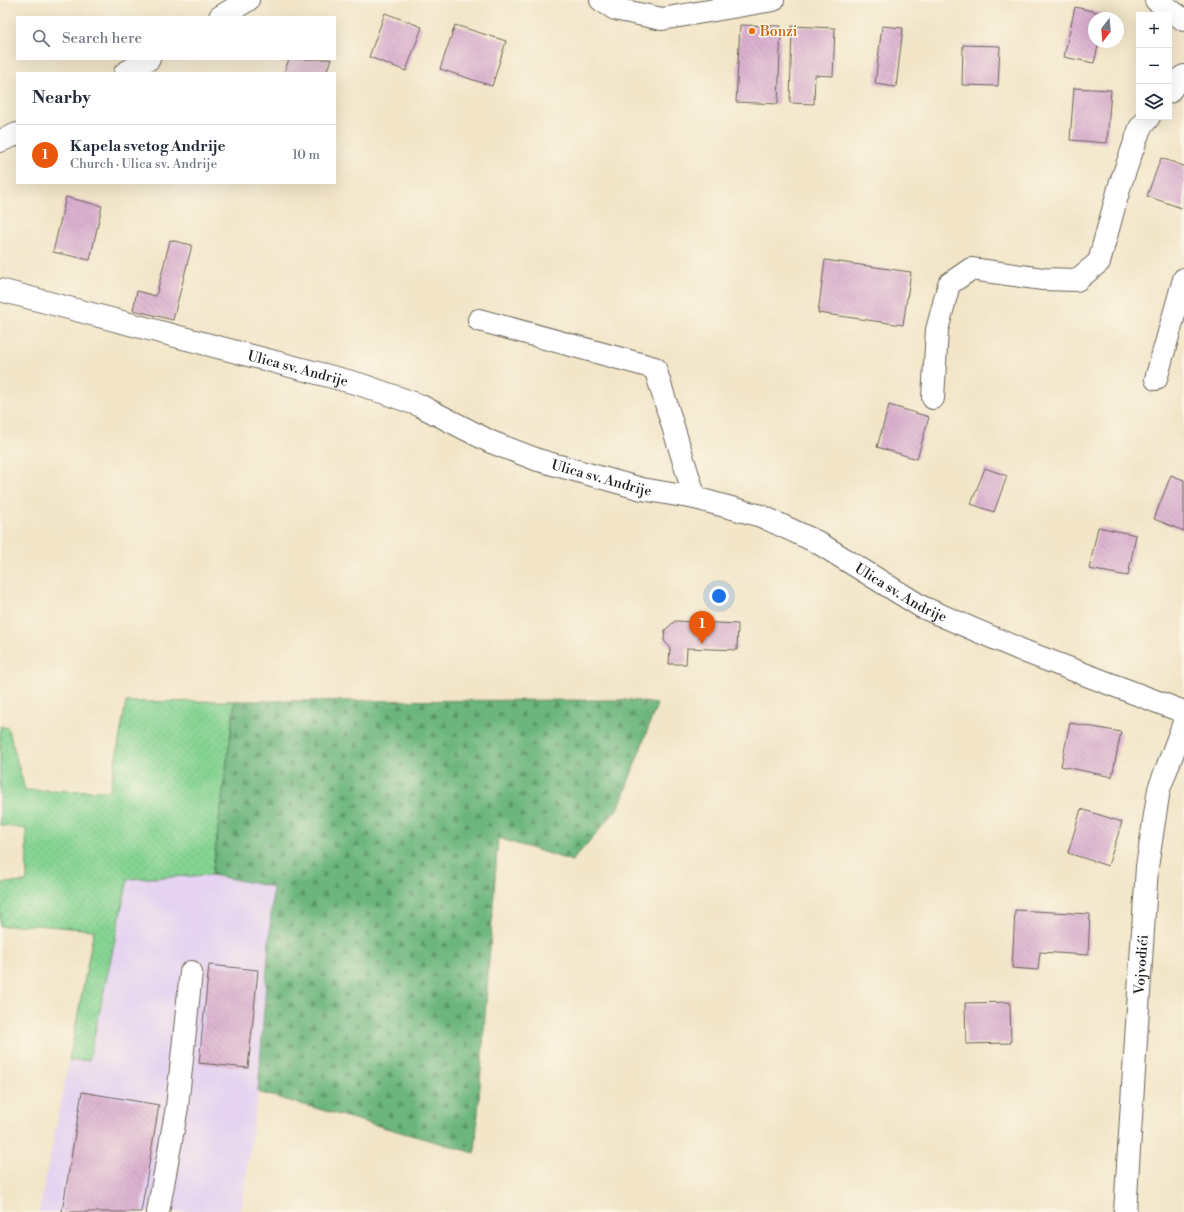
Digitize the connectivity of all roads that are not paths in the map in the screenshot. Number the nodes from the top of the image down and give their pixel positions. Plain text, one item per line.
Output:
1 (248, 0) edge
2 (601, 0) edge
3 (772, 0) edge
4 (1156, 0) edge
5 (222, 16) edge
6 (1184, 20) edge
7 (147, 60) edge
8 (127, 72) edge
9 (1184, 76) edge
10 (1172, 88) edge
11 (1147, 120) edge
12 (16, 134) edge
13 (0, 141) edge
14 (1184, 279) edge
15 (0, 290) edge
16 (479, 320) dead end
17 (1156, 379) dead end
18 (933, 398) dead end
19 (695, 498) junction
20 (1184, 712) edge
21 (1184, 722) edge
22 (191, 972) dead end
23 (158, 1212) edge
24 (1125, 1212) edge

1 - 5 street
2 - 3 street
4 - 6 street
7 - 8 street
9 - 10 street
11 - 18 street
12 - 13 street
14 - 17 street
15 - 19 street, Ulica sv. Andrije
16 - 19 street
19 - 20 street, Ulica sv. Andrije
21 - 24 street, Vojvodići
22 - 23 street

